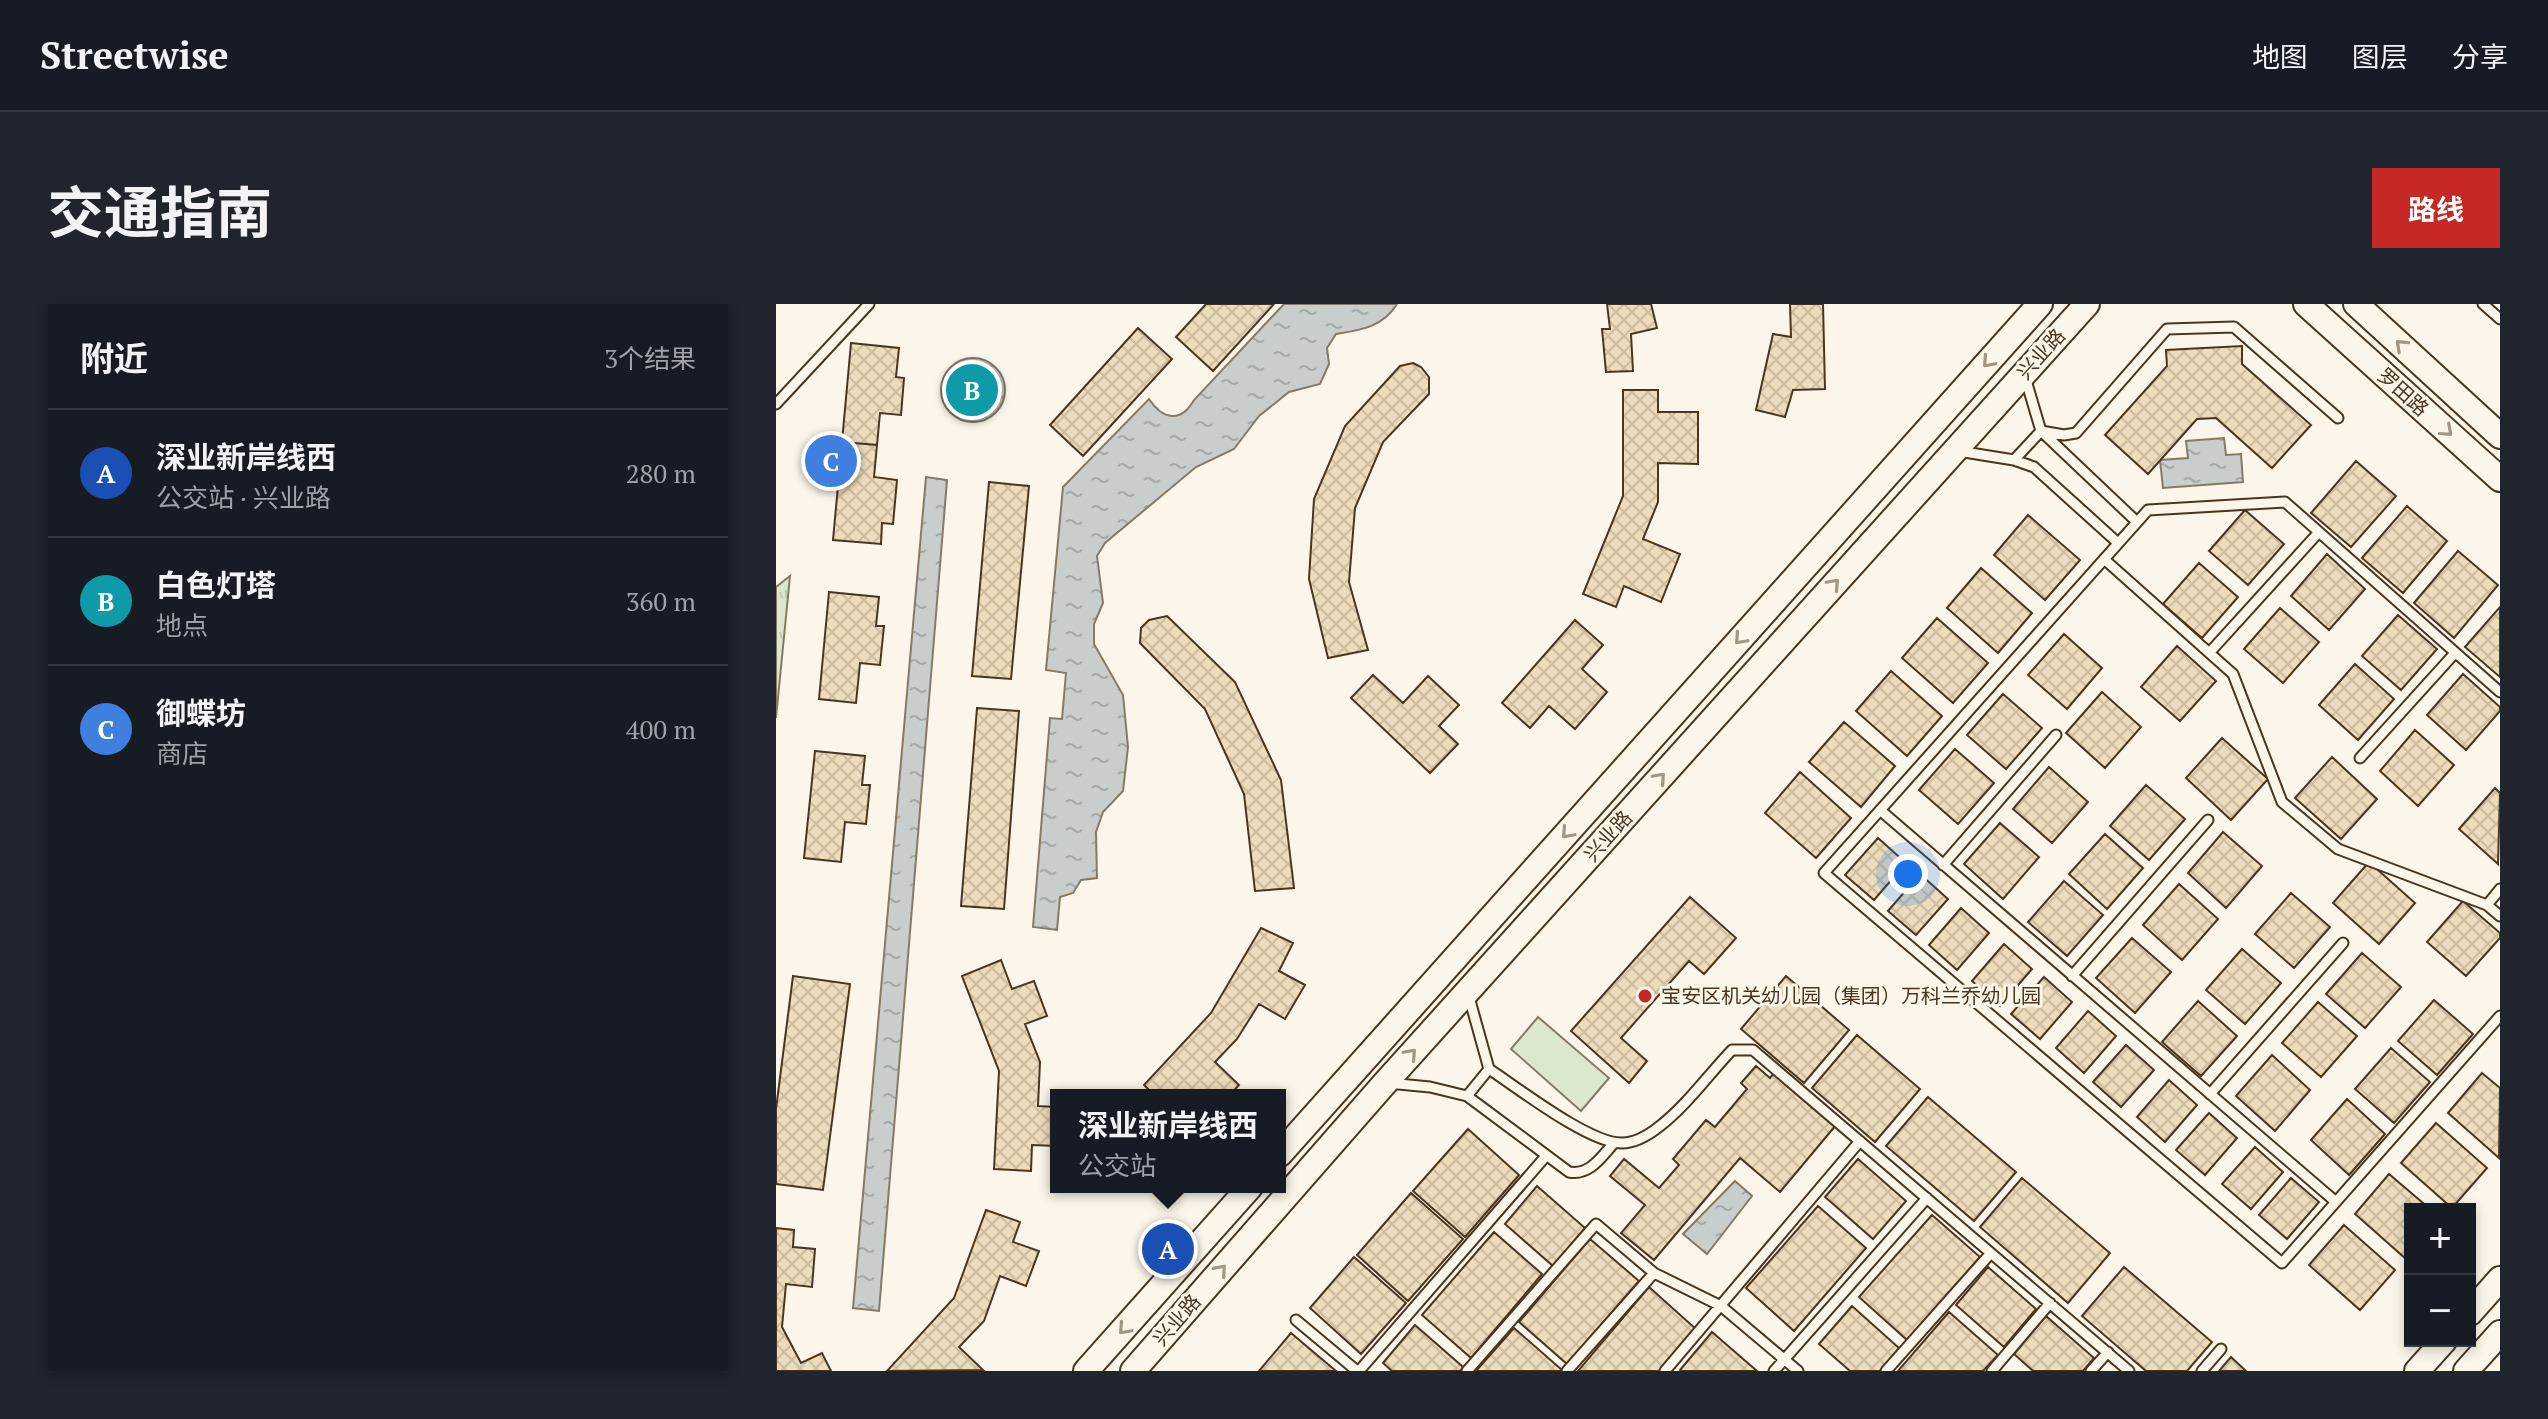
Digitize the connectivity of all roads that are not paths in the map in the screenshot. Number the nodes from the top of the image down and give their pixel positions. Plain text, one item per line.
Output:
1 (869, 304) edge
2 (2040, 304) edge
3 (2306, 304) edge
4 (2356, 304) edge
5 (2483, 304) edge
6 (2086, 306) edge
7 (2500, 319) edge
8 (2024, 373) junction
9 (776, 404) edge
10 (2338, 418) dead end
11 (2041, 431) junction
12 (2500, 436) edge
13 (1955, 450) junction
14 (2014, 460) junction
15 (2500, 479) edge
16 (2137, 522) junction
17 (2319, 532) junction
18 (2118, 543) junction
19 (2104, 559) junction
20 (2210, 652) junction
21 (2455, 653) junction
22 (2500, 692) edge
23 (2056, 735) dead end
24 (2360, 758) dead end
25 (1880, 810) junction
26 (2208, 820) dead end
27 (1943, 865) junction
28 (2500, 889) edge
29 (2487, 905) junction
30 (2500, 916) edge
31 (2343, 943) dead end
32 (2072, 976) junction
33 (1468, 991) junction
34 (2500, 1016) edge
35 (1489, 1069) junction
36 (1385, 1083) junction
37 (1334, 1093) junction
38 (2210, 1094) junction
39 (1467, 1096) junction
40 (1358, 1114) junction
41 (1860, 1141) junction
42 (1614, 1143) junction
43 (1286, 1147) edge
44 (1546, 1156) junction
45 (1245, 1193) edge
46 (1927, 1198) junction
47 (2336, 1202) junction
48 (1991, 1253) junction
49 (1654, 1273) junction
50 (2500, 1279) edge
51 (2050, 1303) junction
52 (1721, 1306) junction
53 (2476, 1306) edge
54 (1296, 1320) dead end
55 (2500, 1333) edge
56 (2439, 1347) edge
57 (2221, 1349) dead end
58 (2108, 1352) junction
59 (1784, 1360) junction
60 (1086, 1371) edge
61 (1133, 1371) edge
62 (1358, 1371) edge
63 (1467, 1371) edge
64 (1567, 1371) edge
65 (1665, 1371) edge
66 (1774, 1371) edge
67 (1798, 1371) edge
68 (1886, 1371) edge
69 (1992, 1371) edge
70 (2091, 1371) edge
71 (2129, 1371) edge
72 (2202, 1371) edge
73 (2417, 1371) edge
74 (2466, 1371) edge

1 - 9 lane
2 -> 37 main road, 兴业路
3 -> 15 main road, 罗田路
12 -> 4 main road, 罗田路
5 - 7 lane
6 - 8 main road, 兴业路
8 - 11 lane
8 - 13 main road, 兴业路
10 - 11 lane
11 - 14 lane
11 - 16 lane
13 - 14 lane
33 -> 13 main road, 兴业路
14 - 18 lane
16 - 17 lane
16 - 18 lane
17 - 20 lane
17 - 21 lane
18 - 19 lane
19 - 20 lane
19 - 25 lane
20 - 29 lane
21 - 22 lane
21 - 24 lane
23 - 27 lane
25 - 27 lane
25 - 47 lane
26 - 32 lane
27 - 32 lane
28 - 29 lane
29 - 30 lane
31 - 38 lane
32 - 38 lane
33 - 35 lane
36 -> 33 main road, 兴业路
34 - 47 lane
35 - 39 lane
35 - 42 lane
36 - 39 lane
36 - 40 main road, 兴业路
37 - 40 main road
37 - 43 main road, 兴业路
38 - 47 lane
39 - 44 lane
61 -> 40 main road, 兴业路
41 - 42 lane
41 - 46 lane
41 - 52 lane
42 - 44 lane
44 - 62 lane
45 -> 60 main road, 兴业路
46 - 48 lane
46 - 59 lane
48 - 51 lane
48 - 68 lane
49 - 52 lane
49 - 63 lane
49 - 64 lane
50 - 53 main road
51 - 58 lane
51 - 69 lane
52 - 59 lane
52 - 65 lane
54 - 62 lane
55 - 74 main road
56 - 73 main road
57 - 72 lane
58 - 70 lane
58 - 71 lane
59 - 66 lane
59 - 67 lane

